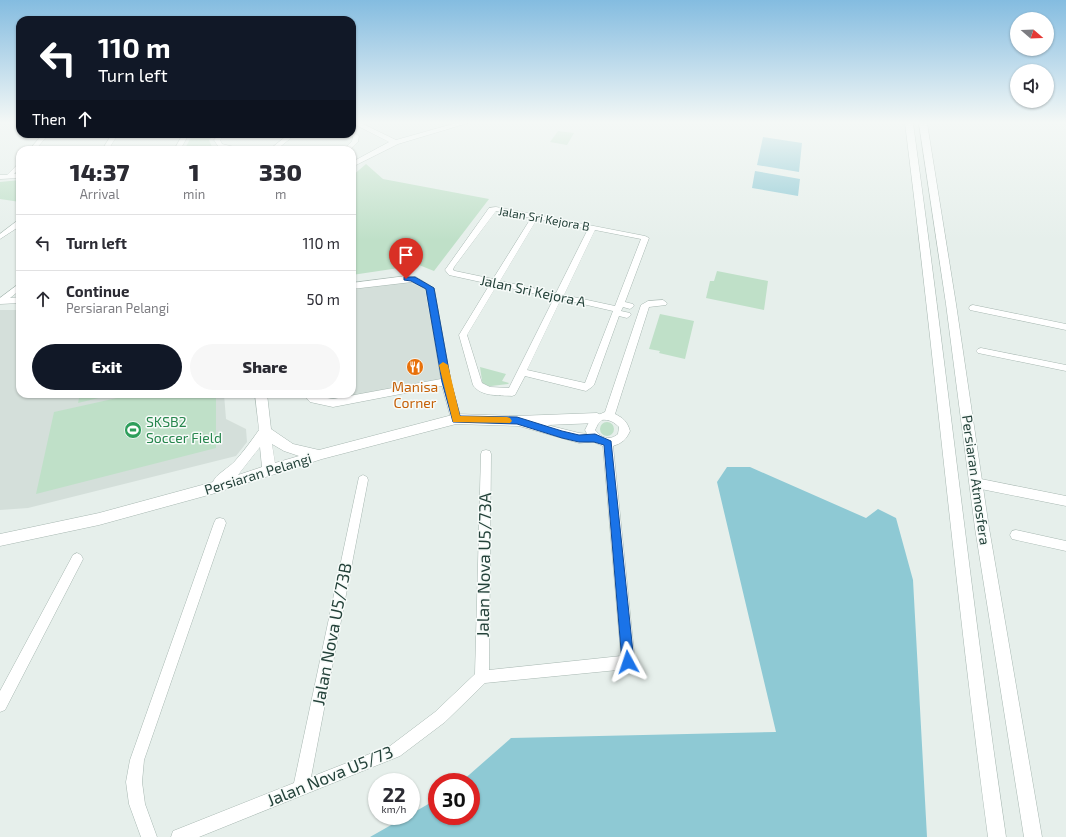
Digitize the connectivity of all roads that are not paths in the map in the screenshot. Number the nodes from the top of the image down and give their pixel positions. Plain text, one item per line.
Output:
1 (914, 162) edge
2 (929, 162) edge
3 (16, 168) edge
4 (9, 176) junction
5 (16, 176) edge
6 (0, 177) edge
7 (535, 217) junction
8 (16, 226) edge
9 (592, 228) junction
10 (0, 237) edge
11 (449, 270) joint
12 (496, 282) junction
13 (356, 285) edge
14 (16, 289) edge
15 (559, 296) junction
16 (16, 300) edge
17 (0, 301) edge
18 (663, 303) dead end
19 (630, 306) dead end
20 (973, 308) dead end
21 (618, 309) junction
22 (627, 315) dead end
23 (1066, 327) edge
24 (981, 351) dead end
25 (1066, 368) edge
26 (522, 372) junction
27 (446, 382) junction
28 (261, 398) edge
29 (312, 398) edge
30 (603, 417) junction
31 (456, 420) junction
32 (517, 421) junction
33 (265, 431) junction
34 (595, 438) junction
35 (608, 443) junction
36 (322, 454) junction
37 (486, 454) dead end
38 (269, 471) junction
39 (363, 480) dead end
40 (976, 483) junction
41 (212, 488) junction
42 (1066, 501) edge
43 (220, 523) dead end
44 (1016, 535) dead end
45 (0, 540) edge
46 (1066, 546) edge
47 (77, 560) dead end
48 (482, 677) junction
49 (0, 705) edge
50 (300, 788) junction
51 (149, 837) edge
52 (179, 837) edge
53 (997, 837) edge
54 (1033, 837) edge

1 - 53 street, Persiaran Atmosfera
2 - 40 street, Persiaran Atmosfera
3 - 4 street
4 - 5 street
4 - 6 street
7 - 9 street, Jalan Sri Kejora B
7 - 11 street, Jalan Sri Kejora B
7 - 12 street
8 - 10 street
9 - 15 street
9 - 21 street, Jalan Sri Kejora B
11 - 12 street, Jalan Sri Kejora A
12 - 15 street, Jalan Sri Kejora A
12 - 26 street
13 - 27 street
14 - 17 street
15 - 21 street, Jalan Sri Kejora A
15 - 26 street
16 - 17 street
18 - 30 street
19 - 21 street
20 - 23 street
21 - 22 street
21 - 26 street
24 - 25 street
27 - 29 street
27 - 31 street
28 - 33 street
30 - 32 street
30 - 34 street
30 - 35 street
31 - 32 street, Persiaran Pelangi
31 - 36 street, Persiaran Pelangi
32 - 34 street
33 - 36 street
33 - 38 street
33 - 41 street
34 - 35 street
35 - 48 street
36 - 38 street, Persiaran Pelangi
37 - 48 street, Jalan Nova U5/73A
38 - 41 street, Persiaran Pelangi
39 - 50 street, Jalan Nova U5/73B
40 - 42 street
40 - 54 street, Persiaran Atmosfera
41 - 45 street, Persiaran Pelangi
43 - 51 street
44 - 46 street
47 - 49 street
48 - 50 street, Jalan Nova U5/73
50 - 52 street, Jalan Nova U5/73

